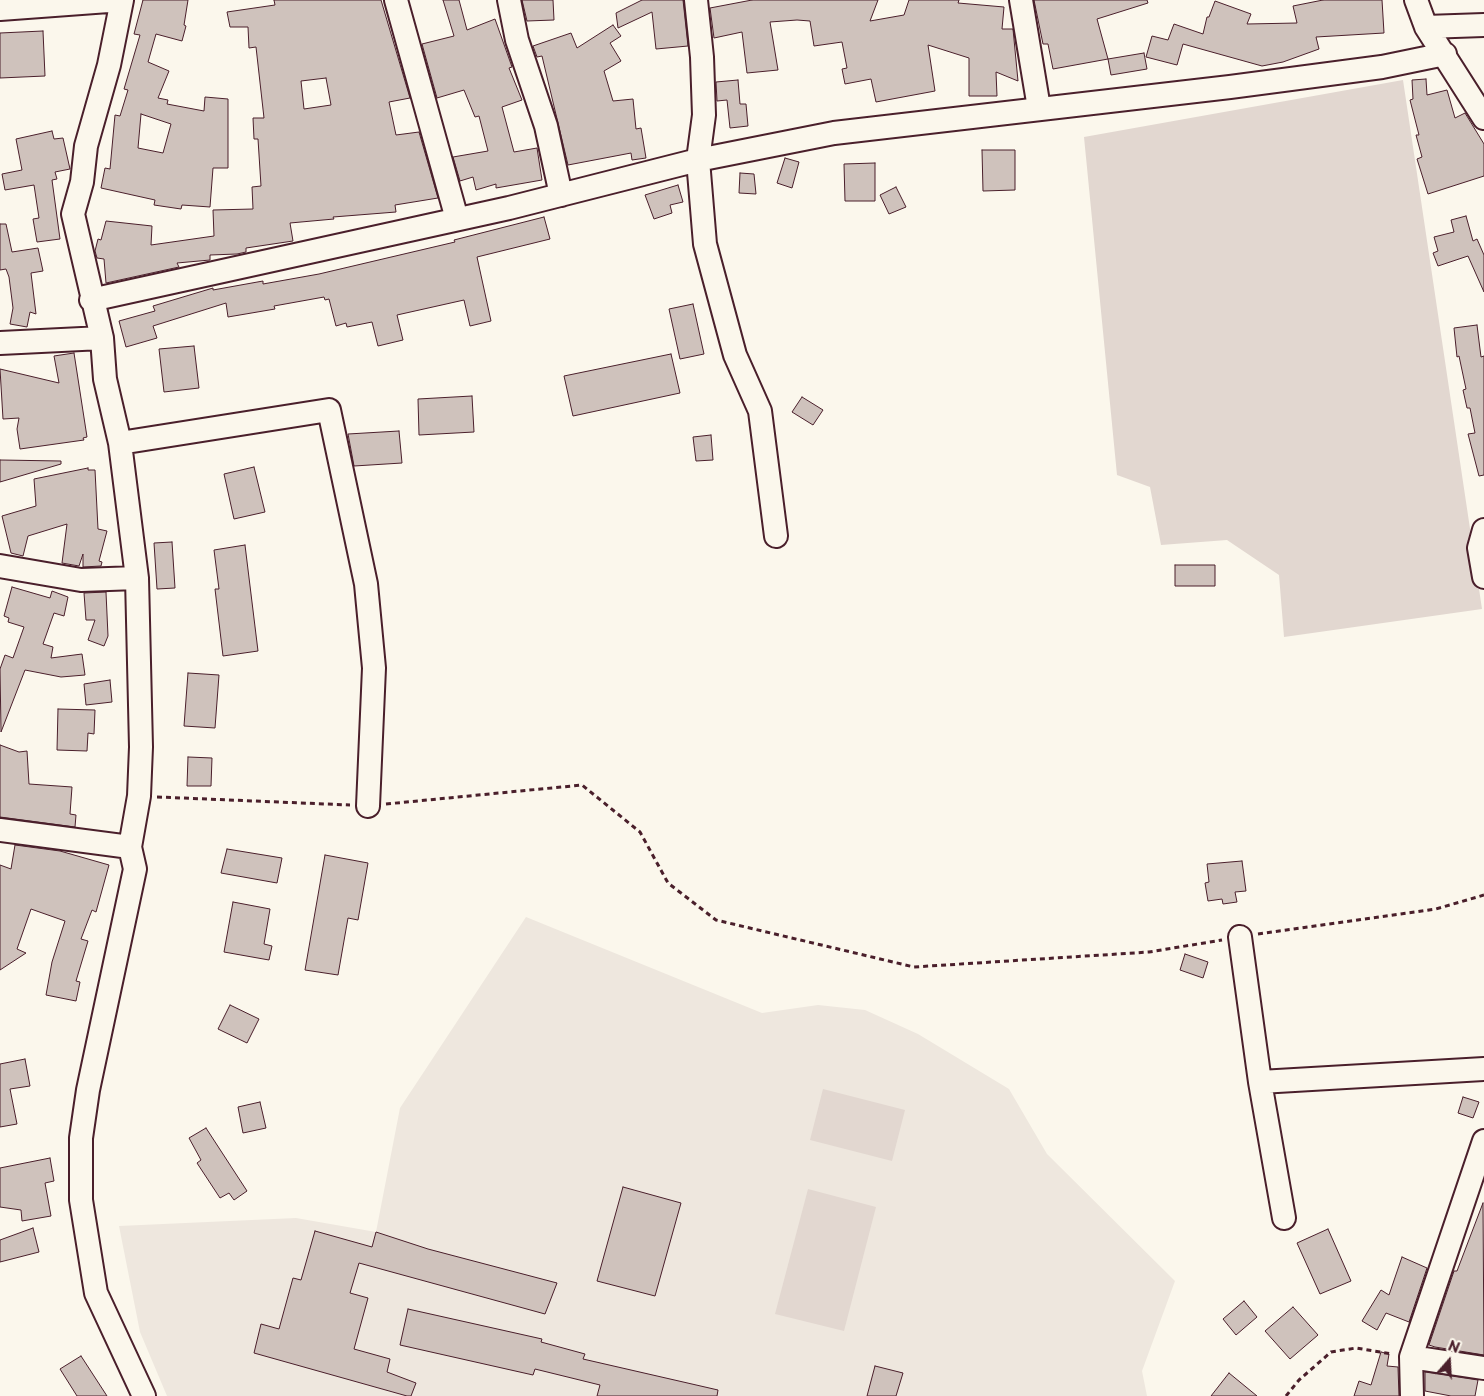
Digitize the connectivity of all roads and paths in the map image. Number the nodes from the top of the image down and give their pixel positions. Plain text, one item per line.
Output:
1 (122, 0) edge
2 (396, 0) edge
3 (509, 0) edge
4 (696, 0) edge
5 (1021, 0) edge
6 (1416, 0) edge
7 (0, 9) edge
8 (1484, 24) edge
9 (1426, 27) junction
10 (1445, 54) junction
11 (1039, 108) junction
12 (1484, 118) edge
13 (698, 160) junction
14 (561, 196) junction
15 (457, 219) junction
16 (91, 300) junction
17 (102, 338) junction
18 (0, 343) edge
19 (120, 443) junction
20 (1484, 530) edge
21 (776, 536) dead end
22 (0, 566) edge
23 (1484, 577) edge
24 (137, 578) junction
25 (138, 796) junction
26 (368, 806) junction
27 (0, 830) edge
28 (130, 847) junction
29 (1484, 895) edge
30 (1240, 937) junction
31 (1484, 1069) edge
32 (1260, 1082) junction
33 (1484, 1141) edge
34 (1284, 1218) dead end
35 (1410, 1357) junction
36 (1484, 1368) edge
37 (144, 1396) edge
38 (1286, 1396) edge
39 (1412, 1396) edge

1 - 7 street
1 - 16 street
2 - 15 street
3 - 14 street
4 - 13 street
5 - 11 street
6 - 9 street
8 - 9 street
9 - 10 street
10 - 11 street
10 - 12 street
11 - 13 street
13 - 14 street
13 - 21 street
14 - 15 street
15 - 16 street
16 - 17 street
17 - 18 street
17 - 19 street
19 - 24 street
19 - 26 street
20 - 23 street
22 - 24 street
24 - 25 street
25 - 26 path
25 - 28 street
26 - 30 path
27 - 28 street
28 - 37 street
29 - 30 path
30 - 32 street
31 - 32 street
32 - 34 street
33 - 35 street
35 - 36 street
35 - 38 path
35 - 39 street

